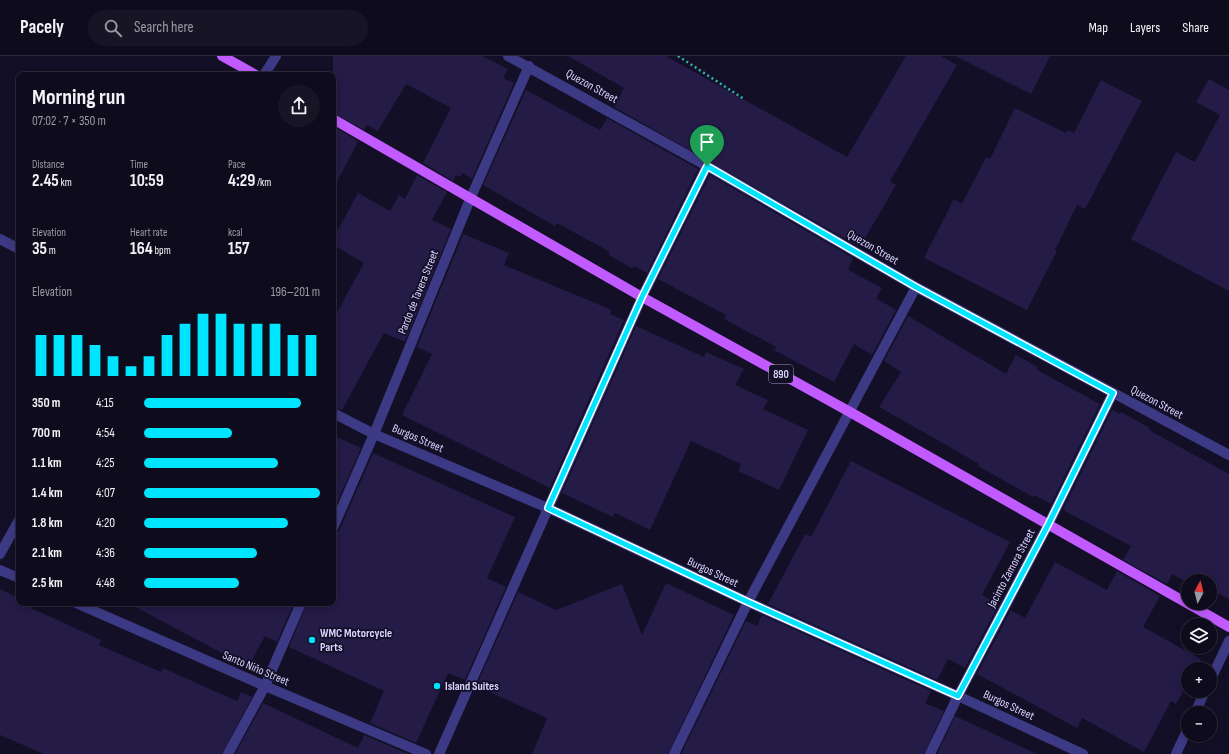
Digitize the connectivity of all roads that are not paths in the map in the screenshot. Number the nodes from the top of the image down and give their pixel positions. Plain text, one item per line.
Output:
1 (222, 56) edge
2 (276, 56) edge
3 (508, 56) edge
4 (529, 66) junction
5 (251, 72) edge
6 (266, 72) edge
7 (336, 121) edge
8 (707, 166) junction
9 (471, 197) junction
10 (0, 239) edge
11 (16, 247) edge
12 (916, 287) junction
13 (642, 297) junction
14 (1113, 393) junction
15 (850, 412) junction
16 (336, 415) edge
17 (374, 434) junction
18 (1229, 455) edge
19 (548, 508) junction
20 (336, 521) edge
21 (16, 525) edge
22 (1048, 525) junction
23 (0, 554) edge
24 (0, 570) edge
25 (16, 577) edge
26 (748, 602) junction
27 (83, 606) edge
28 (300, 606) edge
29 (1229, 627) edge
30 (1229, 641) edge
31 (1217, 666) edge
32 (264, 686) junction
33 (958, 696) junction
34 (1182, 742) edge
35 (228, 754) edge
36 (426, 754) edge
37 (439, 754) edge
38 (674, 754) edge
39 (930, 754) edge
40 (1083, 754) edge
41 (1176, 754) edge

1 - 5 main road
2 - 6 street
3 - 4 street, Quezon Street
4 - 8 street, Quezon Street
4 - 9 street, Pardo de Tavera Street
7 - 9 main road, 890
8 - 12 street, Quezon Street
8 - 13 street
9 - 13 main road, 890
9 - 17 street, Pardo de Tavera Street
10 - 11 street
12 - 14 street, Quezon Street
12 - 15 street
13 - 15 main road, 890
13 - 19 street
14 - 18 street, Quezon Street
14 - 22 street, Jacinto Zamora Street
15 - 22 main road, 890
15 - 26 street
16 - 17 street, Burgos Street
17 - 19 street, Burgos Street
17 - 20 street, Pardo de Tavera Street
19 - 26 street, Burgos Street
19 - 37 street
21 - 23 street
22 - 29 main road, 890
22 - 33 street, Jacinto Zamora Street
24 - 25 street
26 - 33 street, Burgos Street
26 - 38 street
27 - 32 street, Santo Niño Street
28 - 32 street
30 - 31 street
32 - 35 street
32 - 36 street, Santo Niño Street
33 - 39 street, Jacinto Zamora Street
33 - 40 street, Burgos Street
34 - 41 street

